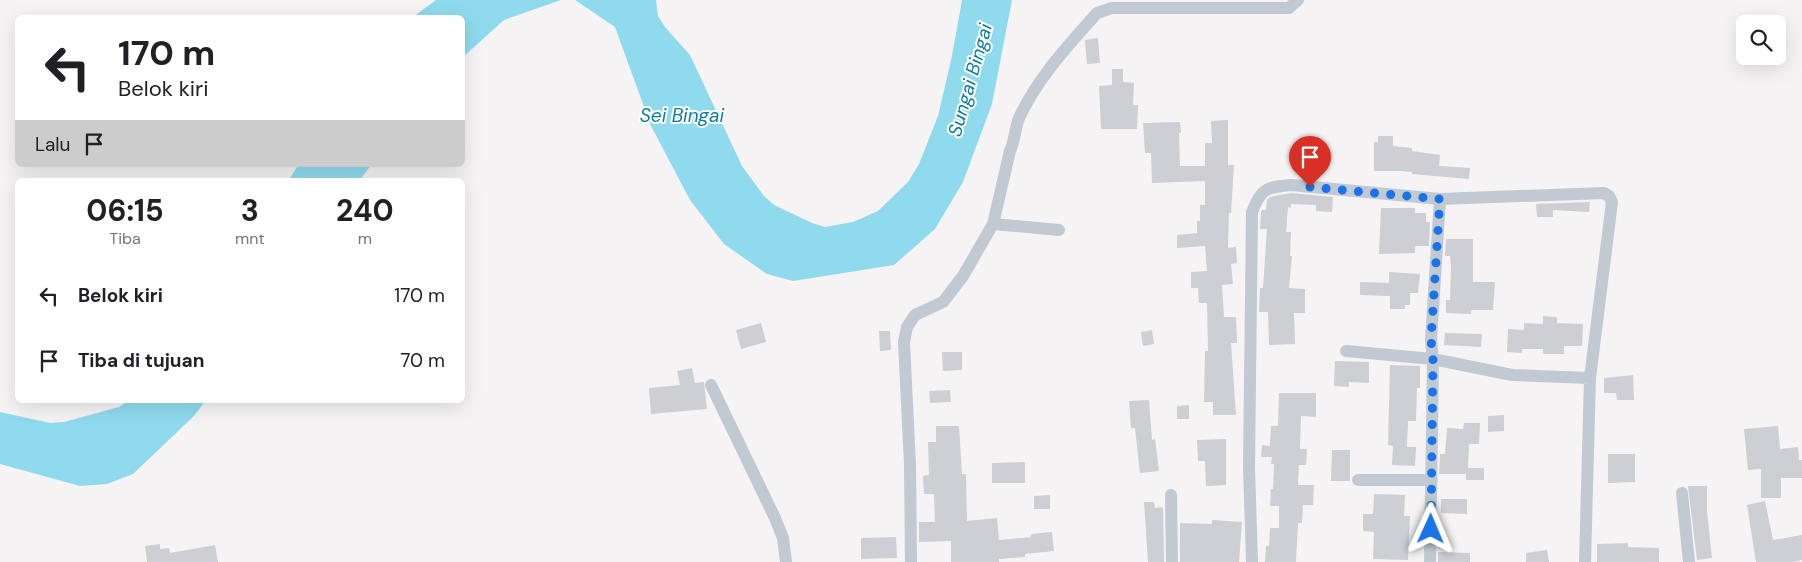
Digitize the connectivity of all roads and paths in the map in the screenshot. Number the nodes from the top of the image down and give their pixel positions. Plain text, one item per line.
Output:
1 (1298, 0) edge
2 (1440, 199) junction
3 (993, 224) junction
4 (1060, 230) dead end
5 (1346, 351) dead end
6 (1433, 358) junction
7 (1590, 378) junction
8 (711, 385) dead end
9 (1358, 480) dead end
10 (1432, 480) junction
11 (1682, 493) dead end
12 (1171, 495) dead end
13 (786, 562) edge
14 (911, 562) edge
15 (1172, 562) edge
16 (1252, 562) edge
17 (1430, 562) edge
18 (1585, 562) edge
19 (1689, 562) edge

1 - 3 street
2 - 6 street
2 - 7 street
2 - 16 street
3 - 4 street
3 - 14 street
5 - 6 street
6 - 7 street
6 - 10 street
7 - 18 street
8 - 13 street
9 - 10 street
10 - 17 street
11 - 19 street
12 - 15 street

